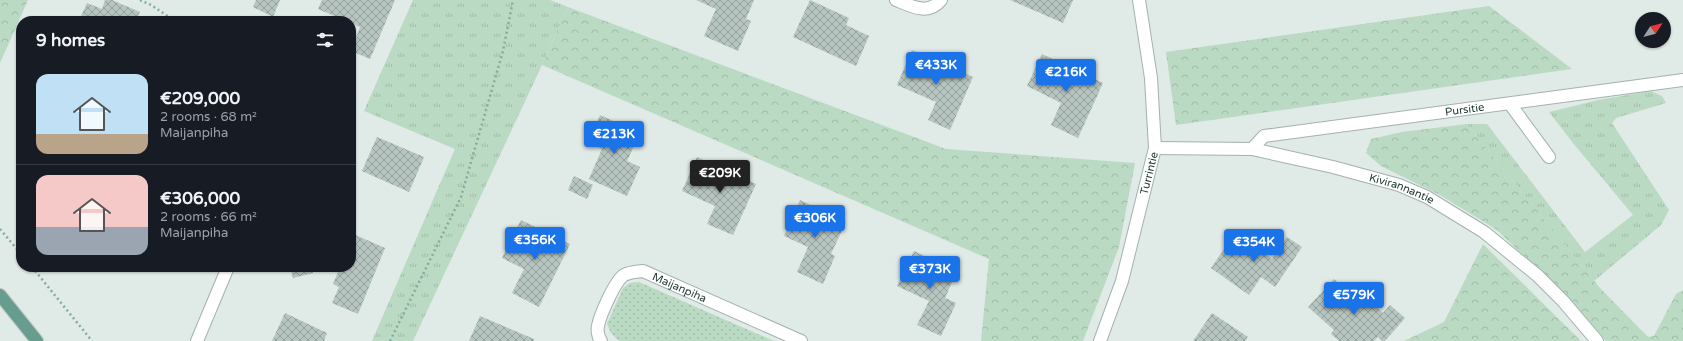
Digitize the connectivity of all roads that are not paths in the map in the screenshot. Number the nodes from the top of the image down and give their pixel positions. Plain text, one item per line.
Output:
1 (896, 0) edge
2 (941, 0) edge
3 (1139, 0) edge
4 (1683, 80) edge
5 (1510, 104) junction
6 (1155, 148) junction
7 (1252, 149) junction
8 (1549, 157) dead end
9 (226, 272) edge
10 (0, 295) edge
11 (37, 341) edge
12 (197, 341) edge
13 (601, 341) edge
14 (801, 341) edge
15 (1100, 341) edge
16 (1597, 341) edge

1 - 2 street
3 - 6 street, Turrintie
4 - 5 street, Pursitie
5 - 7 street, Pursitie
5 - 8 street
6 - 7 street, Kivirannantie
6 - 15 street, Turrintie
7 - 16 street, Kivirannantie
9 - 12 street
10 - 11 main road
13 - 14 street, Maijanpiha

